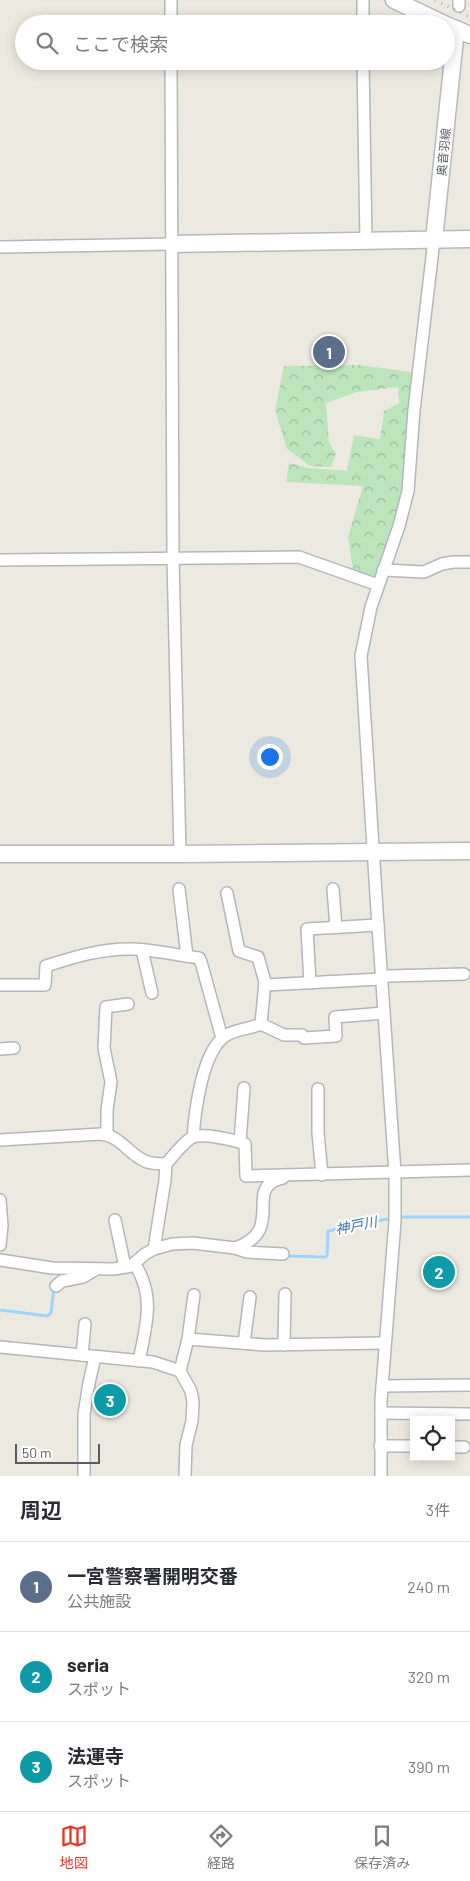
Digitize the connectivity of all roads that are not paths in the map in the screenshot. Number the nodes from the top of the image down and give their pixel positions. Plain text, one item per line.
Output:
1 (171, 0) edge
2 (362, 0) edge
3 (394, 0) edge
4 (171, 15) edge
5 (363, 15) edge
6 (426, 15) edge
7 (172, 70) edge
8 (363, 70) edge
9 (450, 70) edge
10 (470, 239) edge
11 (434, 240) junction
12 (366, 242) junction
13 (173, 244) junction
14 (0, 247) edge
15 (173, 558) junction
16 (0, 560) edge
17 (470, 562) edge
18 (384, 570) junction
19 (378, 585) junction
20 (470, 851) edge
21 (373, 852) junction
22 (0, 854) edge
23 (180, 854) junction
24 (179, 889) dead end
25 (333, 889) dead end
26 (227, 893) dead end
27 (378, 925) junction
28 (336, 927) junction
29 (142, 950) junction
30 (187, 956) junction
31 (464, 974) dead end
32 (381, 979) junction
33 (310, 983) junction
34 (0, 985) edge
35 (265, 986) junction
36 (152, 993) dead end
37 (128, 1004) dead end
38 (384, 1012) junction
39 (261, 1024) junction
40 (222, 1038) junction
41 (14, 1048) dead end
42 (0, 1050) edge
43 (244, 1088) dead end
44 (318, 1089) dead end
45 (107, 1135) junction
46 (193, 1138) junction
47 (0, 1140) edge
48 (240, 1142) junction
49 (166, 1164) junction
50 (470, 1170) edge
51 (395, 1173) junction
52 (322, 1175) junction
53 (286, 1176) junction
54 (0, 1200) edge
55 (0, 1206) edge
56 (115, 1220) dead end
57 (0, 1245) edge
58 (234, 1248) junction
59 (154, 1249) junction
60 (283, 1254) dead end
61 (0, 1260) edge
62 (130, 1265) junction
63 (98, 1269) junction
64 (56, 1286) dead end
65 (285, 1294) dead end
66 (194, 1295) dead end
67 (250, 1297) dead end
68 (85, 1324) dead end
69 (188, 1339) junction
70 (244, 1343) junction
71 (384, 1343) junction
72 (284, 1344) junction
73 (0, 1347) edge
74 (82, 1356) junction
75 (95, 1357) junction
76 (139, 1361) junction
77 (180, 1371) junction
78 (382, 1386) junction
79 (470, 1386) edge
80 (381, 1413) junction
81 (468, 1414) dead end
82 (380, 1446) junction
83 (410, 1446) edge
84 (455, 1447) edge
85 (464, 1447) dead end
86 (84, 1476) edge
87 (185, 1476) edge
88 (381, 1476) edge

1 - 4 street
2 - 5 street
3 - 6 street, 奥音羽線
7 - 13 street
8 - 12 street
9 - 11 street, 奥音羽線
10 - 11 street
11 - 12 street
11 - 18 street
12 - 13 street
13 - 14 street
13 - 15 street
15 - 16 street
15 - 19 street
15 - 23 street
17 - 18 street
18 - 19 street
19 - 21 street
20 - 21 street
21 - 23 street
21 - 27 street
22 - 23 street
24 - 30 street
25 - 28 street
26 - 35 street
27 - 28 street
27 - 32 street
28 - 33 street
29 - 30 street
29 - 34 street
29 - 36 street
30 - 40 street
31 - 32 street
32 - 33 street
32 - 38 street
33 - 35 street
35 - 39 street
37 - 45 street
38 - 39 street
38 - 51 street
39 - 40 street
40 - 46 street
41 - 42 street
43 - 48 street
44 - 52 street
45 - 47 street
45 - 49 street
46 - 48 street
46 - 49 street
48 - 53 street
49 - 59 street
50 - 51 street
51 - 52 street
51 - 71 street
52 - 53 street
53 - 58 street
54 - 55 street
55 - 57 street
56 - 62 street
58 - 59 street
58 - 60 street
59 - 62 street
61 - 63 street
62 - 63 street
62 - 76 street
63 - 64 street
65 - 72 street
66 - 69 street
67 - 70 street
68 - 74 street
69 - 70 street
69 - 77 street
70 - 72 street
71 - 72 street
71 - 78 street
73 - 74 street
74 - 75 street
75 - 76 street
75 - 86 street
76 - 77 street
77 - 87 street
78 - 79 street
78 - 80 street
80 - 81 street
80 - 82 street
82 - 83 street
82 - 88 street
84 - 85 street

